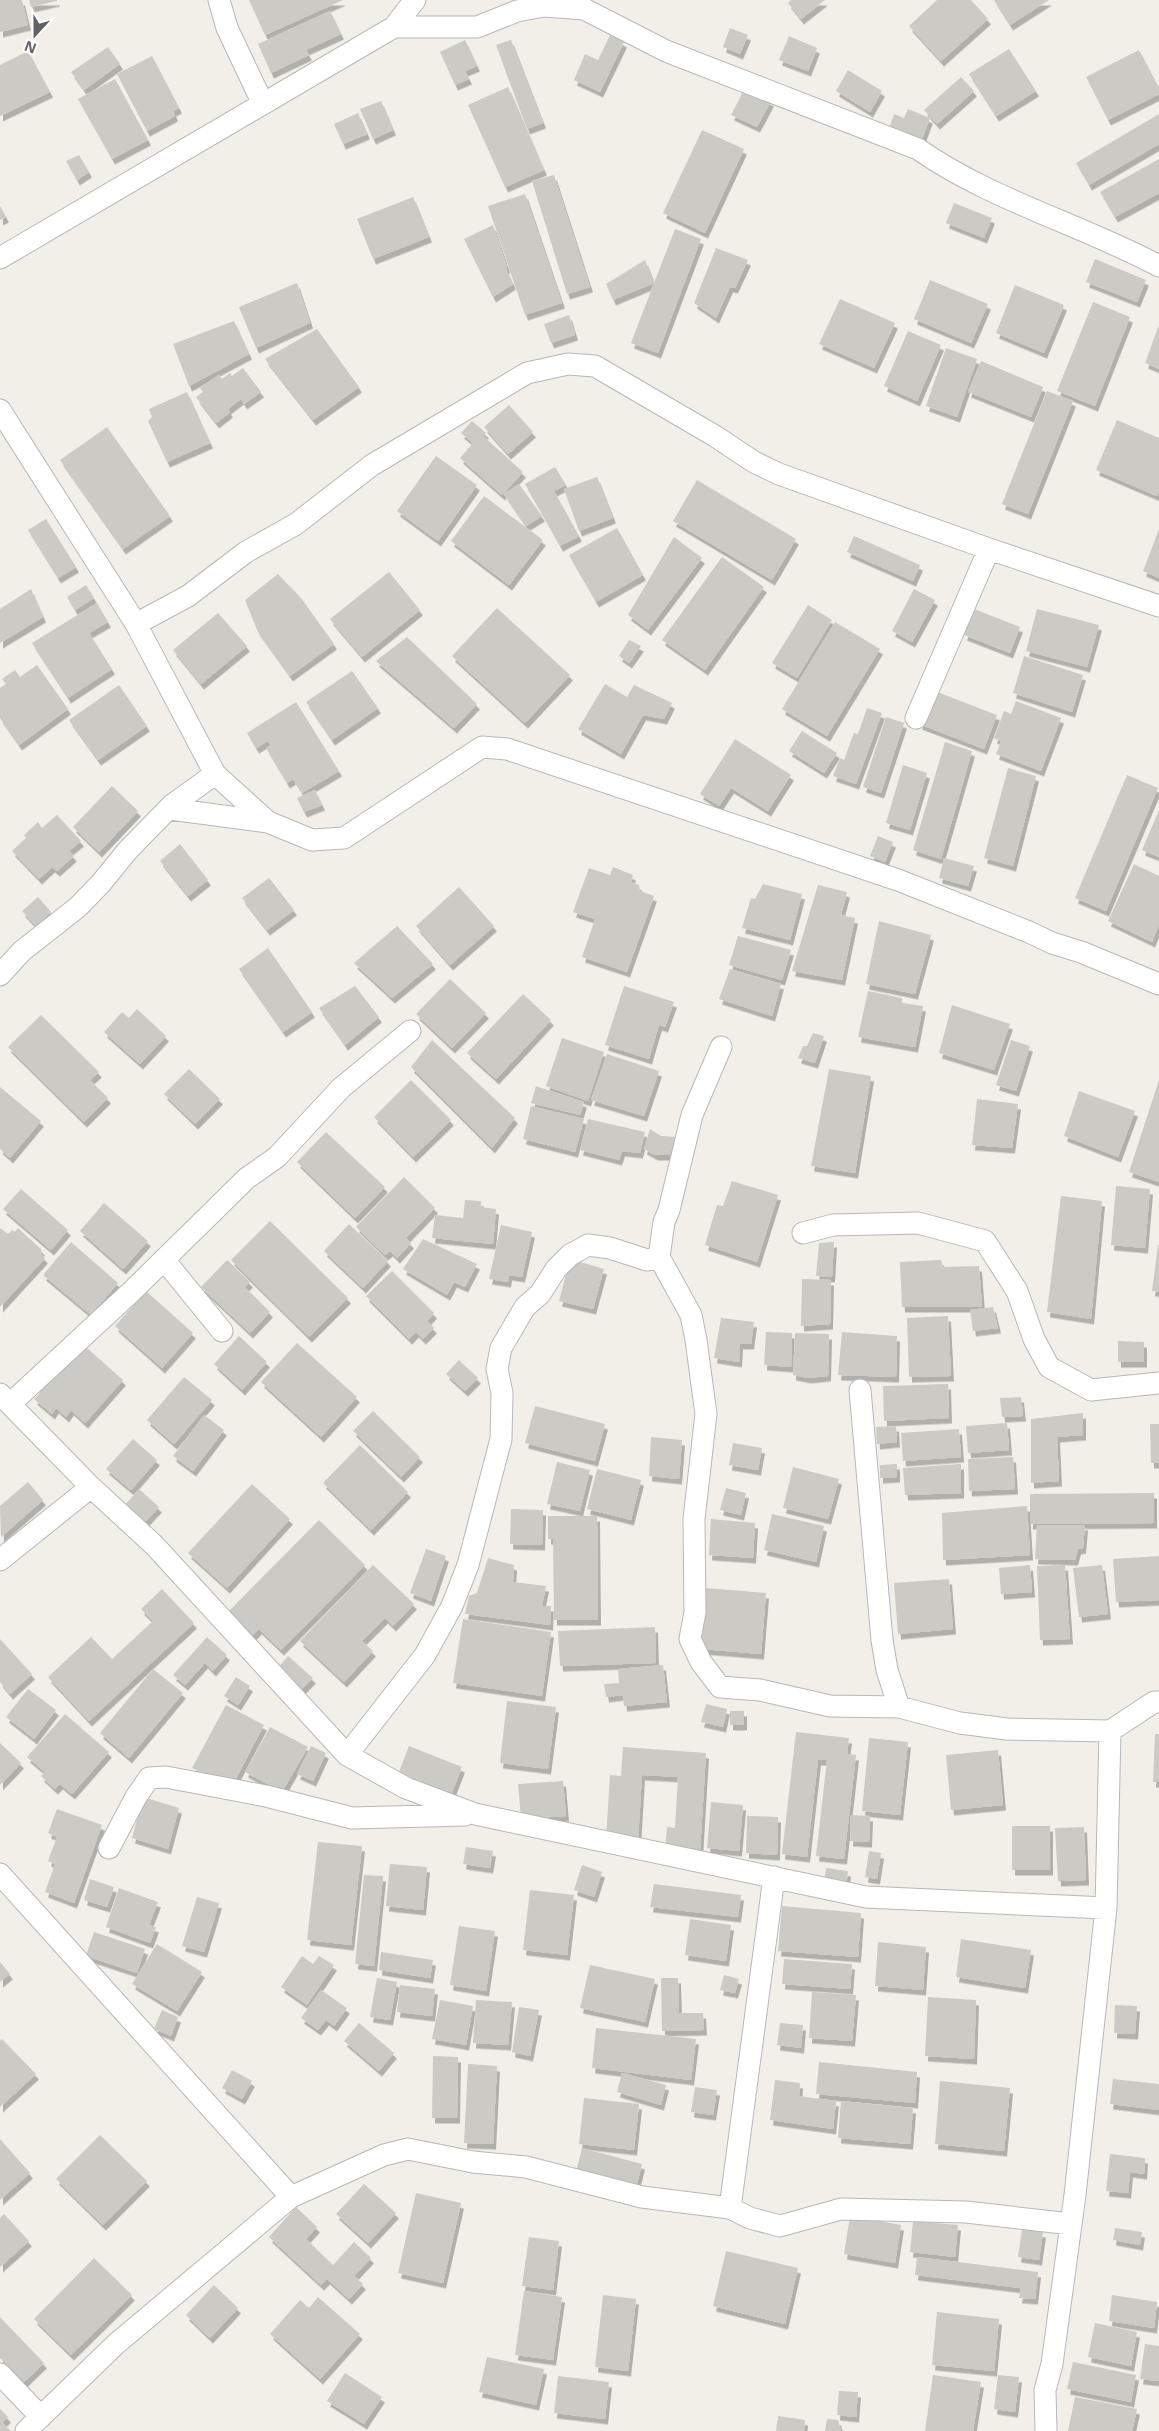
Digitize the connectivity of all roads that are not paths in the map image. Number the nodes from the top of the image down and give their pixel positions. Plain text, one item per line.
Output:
1 (219, 0) edge
2 (415, 0) edge
3 (394, 27) junction
4 (263, 104) junction
5 (0, 258) edge
6 (1159, 266) edge
7 (0, 410) edge
8 (989, 549) junction
9 (1159, 606) edge
10 (136, 624) junction
11 (916, 718) dead end
12 (215, 774) junction
13 (170, 809) junction
14 (268, 822) junction
15 (0, 975) edge
16 (1159, 984) edge
17 (410, 1031) dead end
18 (721, 1047) dead end
19 (803, 1233) dead end
20 (659, 1257) junction
21 (165, 1261) junction
22 (222, 1331) dead end
23 (1159, 1383) edge
24 (860, 1390) dead end
25 (5, 1399) edge
26 (91, 1487) junction
27 (0, 1560) edge
28 (1157, 1699) edge
29 (898, 1707) junction
30 (1110, 1731) junction
31 (347, 1756) junction
32 (475, 1814) junction
33 (108, 1848) dead end
34 (0, 1874) edge
35 (774, 1877) junction
36 (1106, 1908) junction
37 (291, 2198) junction
38 (730, 2208) junction
39 (1071, 2224) junction
40 (0, 2374) edge
41 (33, 2424) edge
42 (1046, 2431) edge

1 - 4 street
2 - 3 street
3 - 4 street
3 - 6 street
4 - 5 street
7 - 10 street
8 - 9 street
8 - 10 street
8 - 11 street
10 - 12 street
12 - 13 street
12 - 14 street
13 - 14 street
13 - 15 street
14 - 16 street
17 - 21 street
18 - 20 street
19 - 23 street
20 - 29 street
20 - 31 street
21 - 22 street
21 - 25 street
24 - 29 street
25 - 26 street
26 - 27 street
26 - 31 street
28 - 30 street
29 - 30 street
30 - 36 street
31 - 32 street
32 - 33 street
32 - 35 street
34 - 37 street
35 - 36 street
35 - 38 street
36 - 39 street
37 - 38 street
37 - 41 street
38 - 39 street
39 - 42 street
40 - 41 street

